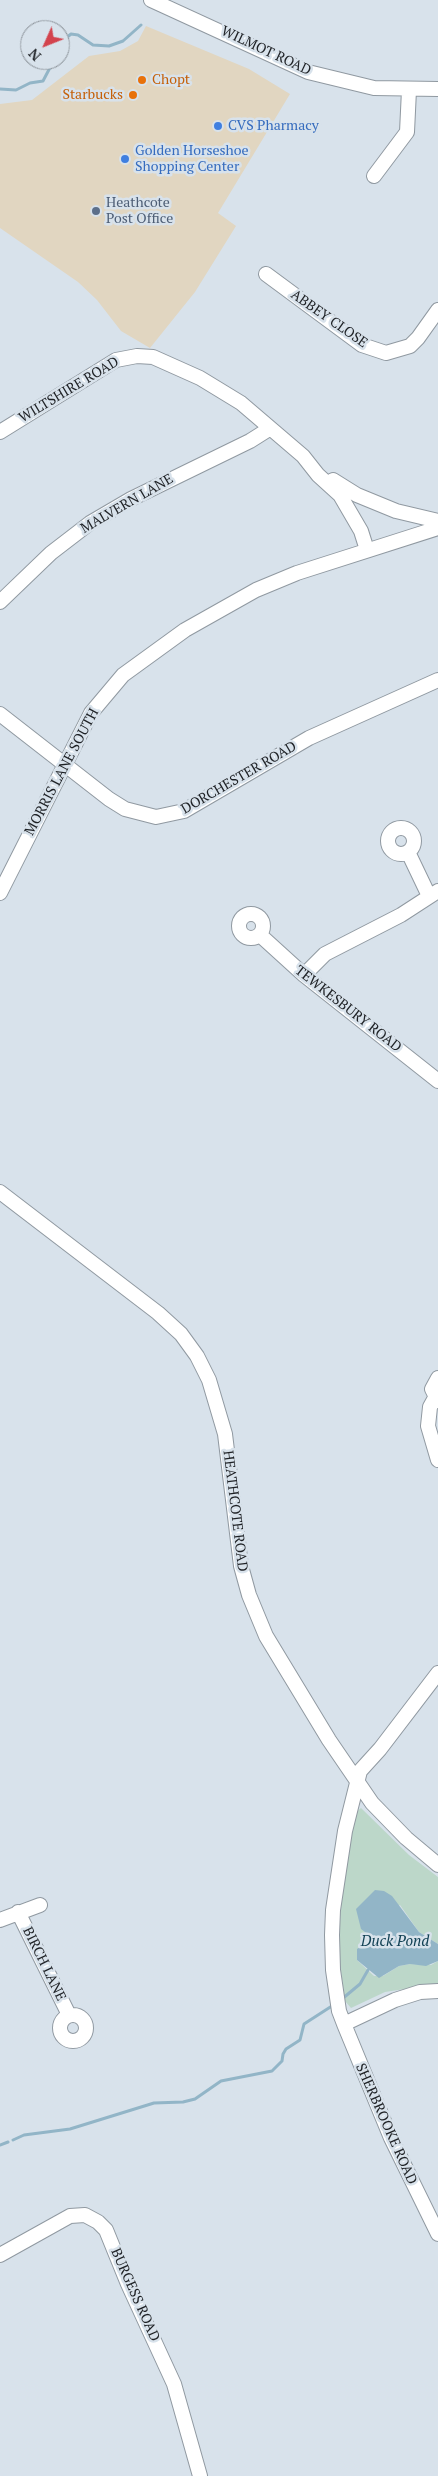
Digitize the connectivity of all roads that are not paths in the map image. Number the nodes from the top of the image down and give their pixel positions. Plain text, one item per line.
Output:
1 (155, 1) edge
2 (438, 89) edge
3 (409, 90) junction
4 (374, 176) dead end
5 (266, 274) dead end
6 (438, 310) edge
7 (269, 429) junction
8 (0, 432) edge
9 (313, 468) junction
10 (438, 521) edge
11 (438, 528) edge
12 (367, 550) junction
13 (0, 602) edge
14 (438, 680) edge
15 (0, 714) edge
16 (64, 764) junction
17 (408, 852) dead end
18 (0, 894) edge
19 (433, 894) edge
20 (260, 935) dead end
21 (304, 976) junction
22 (436, 1074) edge
23 (0, 1192) edge
24 (438, 1378) edge
25 (437, 1400) edge
26 (438, 1460) edge
27 (438, 1673) edge
28 (357, 1782) junction
29 (438, 1865) edge
30 (40, 1905) dead end
31 (18, 1912) junction
32 (0, 1920) edge
33 (438, 1991) edge
34 (69, 2015) dead end
35 (344, 2024) junction
36 (438, 2234) edge
37 (0, 2255) edge
38 (200, 2476) edge

1 - 3 street, WILMOT ROAD
2 - 3 street, WILMOT ROAD
3 - 4 street
5 - 6 street, ABBEY CLOSE
7 - 8 street, WILTSHIRE ROAD
7 - 9 street, WILTSHIRE ROAD
7 - 13 street, MALVERN LANE
9 - 10 street, WILTSHIRE ROAD
9 - 12 street, WILTSHIRE ROAD
11 - 12 street, MORRIS LANE SOUTH
12 - 16 street, MORRIS LANE SOUTH
14 - 16 street, DORCHESTER ROAD
15 - 16 street, DORCHESTER ROAD
16 - 18 street, MORRIS LANE SOUTH
17 - 19 street
19 - 21 street
20 - 21 street, TEWKESBURY ROAD
21 - 22 street, TEWKESBURY ROAD
23 - 28 street, HEATHCOTE ROAD
24 - 25 street
25 - 26 street
27 - 28 street, SHERBROOKE ROAD
28 - 29 street, HEATHCOTE ROAD
28 - 35 street, SHERBROOKE ROAD
30 - 31 street
31 - 32 street
31 - 34 street, BIRCH LANE
33 - 35 street
35 - 36 street, SHERBROOKE ROAD
37 - 38 street, BURGESS ROAD

